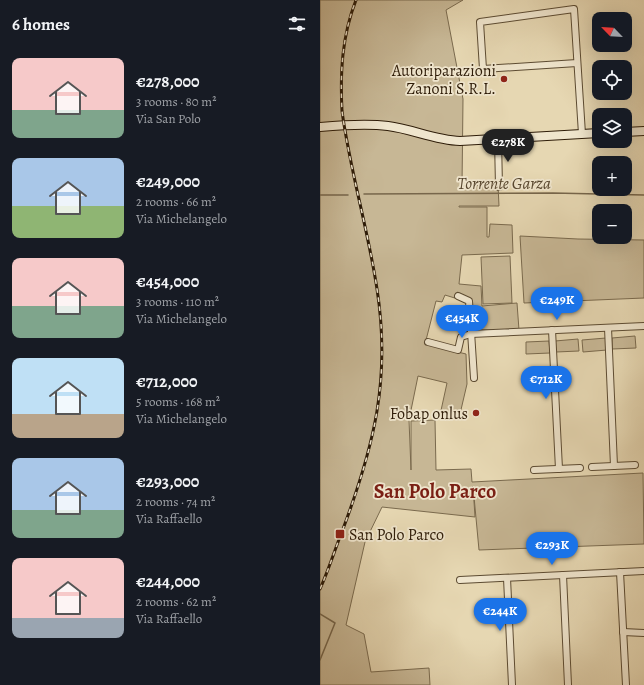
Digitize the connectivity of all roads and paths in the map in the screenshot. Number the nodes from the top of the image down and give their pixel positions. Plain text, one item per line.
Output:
1 (577, 63) junction
2 (320, 127) edge
3 (644, 131) edge
4 (632, 132) edge
5 (592, 133) edge
6 (582, 134) junction
7 (498, 139) junction
8 (499, 187) dead end
9 (458, 296) dead end
10 (644, 326) edge
11 (608, 328) junction
12 (552, 330) junction
13 (471, 334) junction
14 (428, 342) dead end
15 (474, 378) dead end
16 (635, 465) dead end
17 (614, 466) junction
18 (592, 467) dead end
19 (580, 468) dead end
20 (558, 469) junction
21 (534, 470) dead end
22 (644, 571) edge
23 (620, 572) junction
24 (563, 575) junction
25 (507, 578) junction
26 (460, 580) dead end
27 (623, 632) junction
28 (644, 633) edge
29 (512, 685) edge
30 (568, 685) edge
31 (626, 685) edge

1 - 1 street
1 - 6 street
2 - 7 main road
3 - 4 main road
5 - 6 main road
6 - 7 main road
7 - 8 street
9 - 13 street
10 - 11 street
11 - 12 street
11 - 17 street
12 - 13 street
12 - 20 street
13 - 14 street
13 - 15 street
16 - 17 street
17 - 18 street
19 - 20 street
20 - 21 street
22 - 23 street
23 - 24 street
23 - 27 street
24 - 25 street
24 - 30 street
25 - 26 street
25 - 29 street
27 - 28 street
27 - 31 street

